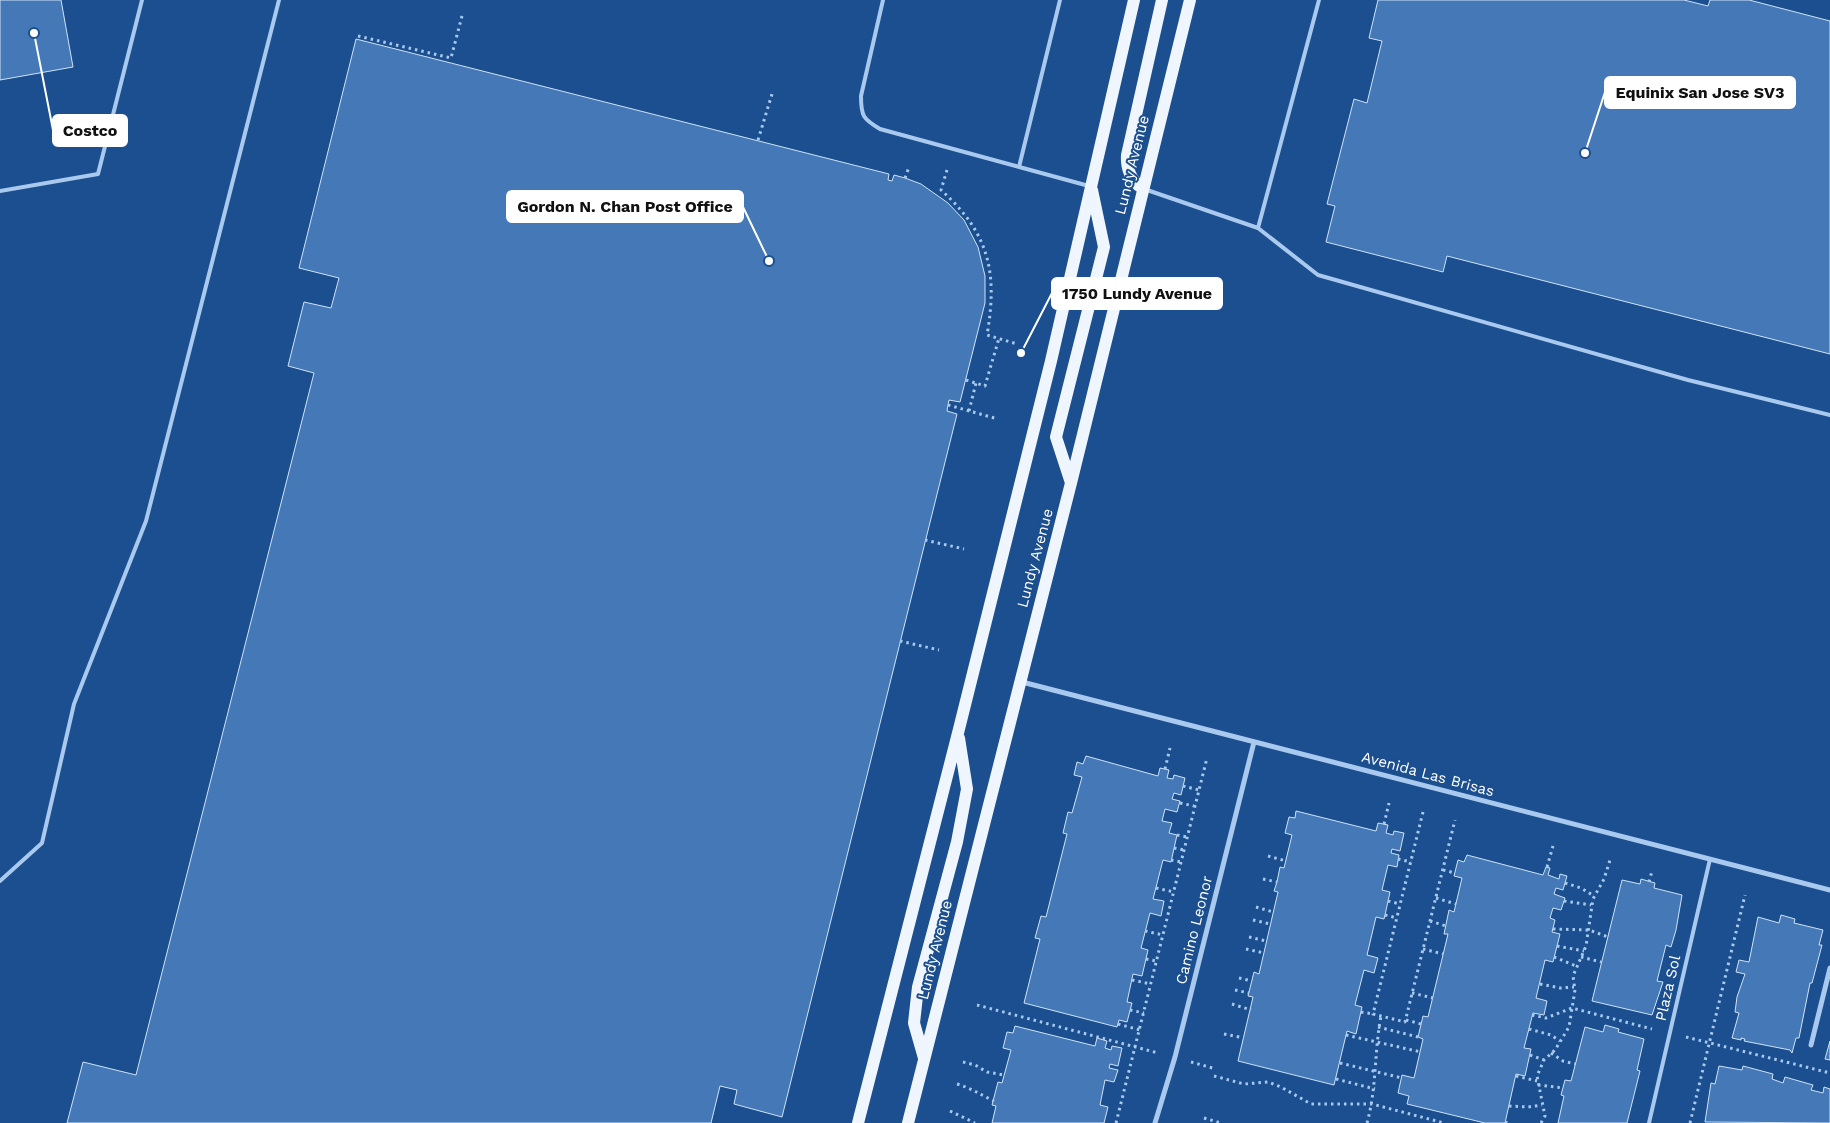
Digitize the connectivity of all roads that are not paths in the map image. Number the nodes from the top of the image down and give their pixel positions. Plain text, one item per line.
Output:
1 (142, 0) edge
2 (279, 0) edge
3 (882, 0) edge
4 (1060, 0) edge
5 (1134, 0) edge
6 (1162, 0) edge
7 (1190, 0) edge
8 (1318, 0) edge
9 (1019, 167) junction
10 (1091, 186) junction
11 (1142, 188) junction
12 (0, 191) edge
13 (1258, 228) junction
14 (1830, 416) edge
15 (1071, 483) junction
16 (1020, 682) junction
17 (958, 734) junction
18 (1254, 742) junction
19 (1710, 859) junction
20 (0, 881) edge
21 (1830, 890) edge
22 (1830, 968) edge
23 (1811, 1045) dead end
24 (924, 1060) junction
25 (858, 1123) edge
26 (908, 1123) edge
27 (1155, 1123) edge
28 (1649, 1123) edge

1 - 12 lane
2 - 20 lane
3 - 9 lane
4 - 9 lane
5 - 10 main road, Lundy Avenue
6 - 11 main road
7 - 11 main road, Lundy Avenue
8 - 13 lane
9 - 10 lane
10 - 15 main road
10 - 17 main road, Lundy Avenue
11 - 13 lane
11 - 15 main road, Lundy Avenue
13 - 14 lane
15 - 16 main road, Lundy Avenue
16 - 18 street, Avenida Las Brisas
16 - 24 main road, Lundy Avenue
17 - 24 main road
17 - 25 main road, Lundy Avenue
18 - 19 street, Avenida Las Brisas
18 - 27 street, Camino Leonor
19 - 21 street, Avenida Las Brisas
19 - 28 lane, Plaza Sol
22 - 23 street
24 - 26 main road, Lundy Avenue

